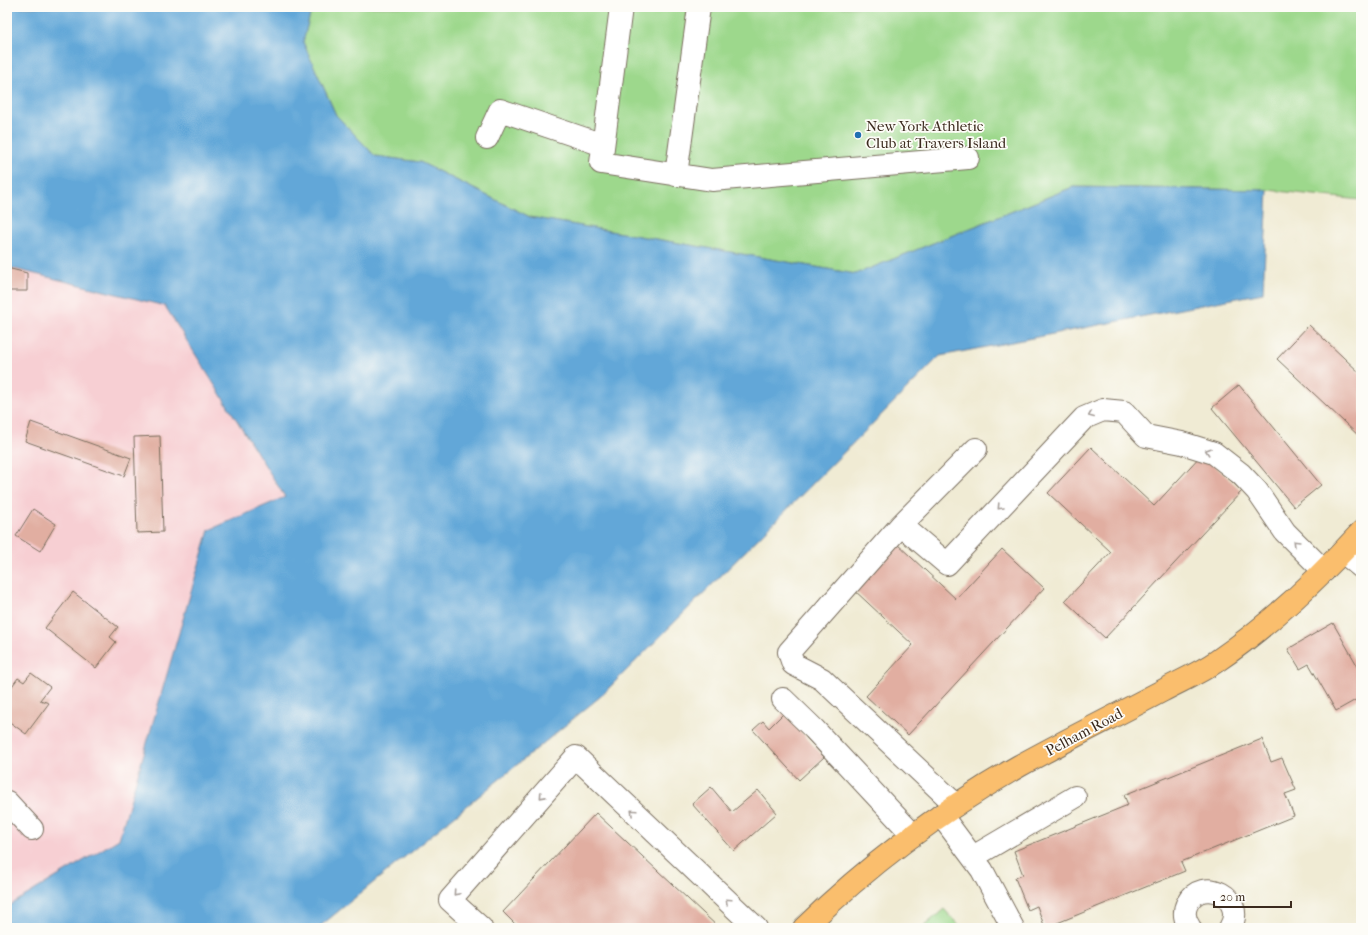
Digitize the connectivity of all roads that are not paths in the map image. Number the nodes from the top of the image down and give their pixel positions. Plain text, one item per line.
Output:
1 (621, 7) edge
2 (699, 7) edge
3 (487, 138) dead end
4 (603, 145) junction
5 (968, 158) dead end
6 (676, 174) junction
7 (976, 449) dead end
8 (901, 525) junction
9 (1361, 532) edge
10 (1343, 552) junction
11 (1361, 568) edge
12 (1324, 571) junction
13 (783, 700) dead end
14 (1075, 797) dead end
15 (7, 802) edge
16 (948, 810) junction
17 (32, 829) dead end
18 (913, 836) junction
19 (973, 857) junction
20 (745, 924) edge
21 (1184, 926) edge
22 (481, 928) edge
23 (804, 928) edge
24 (1013, 928) edge
25 (1230, 928) edge

1 - 4 lane
2 - 6 lane
3 - 4 lane
4 - 6 lane
5 - 6 lane
7 - 8 lane
12 -> 8 lane
8 - 16 lane
9 - 10 main road, Pelham Road
10 - 11 lane
10 - 12 main road, Pelham Road
12 - 16 main road, Pelham Road
13 - 18 lane
14 - 19 lane
15 - 17 lane
16 - 18 main road, Pelham Road
16 - 19 lane
18 - 23 main road, Pelham Road
19 - 24 lane
20 -> 22 lane
21 - 25 lane

